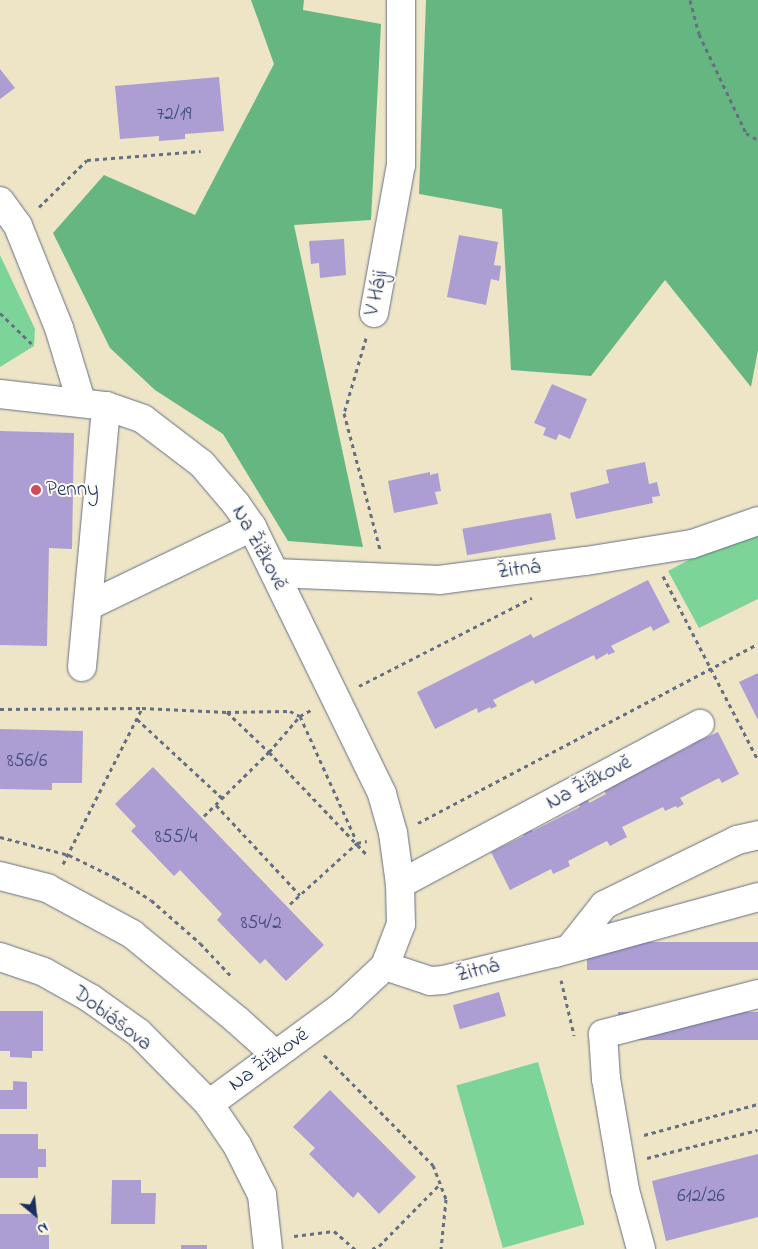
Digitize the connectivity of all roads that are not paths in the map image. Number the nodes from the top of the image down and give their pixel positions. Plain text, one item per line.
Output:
1 (401, 0) edge
2 (0, 201) edge
3 (374, 314) road end
4 (0, 394) edge
5 (93, 403) junction
6 (758, 521) edge
7 (252, 527) junction
8 (275, 573) junction
9 (88, 606) junction
10 (82, 667) dead end
11 (700, 724) dead end
12 (758, 835) edge
13 (0, 876) edge
14 (400, 884) junction
15 (758, 897) edge
16 (571, 947) junction
17 (0, 957) edge
18 (385, 966) junction
19 (758, 994) edge
20 (276, 1055) junction
21 (209, 1104) junction
22 (268, 1244) edge
23 (641, 1249) edge

1 - 3 street, V Háji
2 - 5 street
4 - 5 street, Na Žižkově
5 - 7 street, Na Žižkově
5 - 9 street
6 - 8 street, Žitná
7 - 8 street, Na Žižkově
7 - 9 street
8 - 14 street, Na Žižkově
9 - 10 street
11 - 14 street, Na Žižkově
12 - 16 street
13 - 20 street
14 - 18 street, Na Žižkově
15 - 16 street, Žitná
16 - 18 street, Žitná
17 - 21 street, Dobiášova
18 - 20 street, Na Žižkově
19 - 23 street
20 - 21 street, Na Žižkově
21 - 22 street, Na Žižkově

